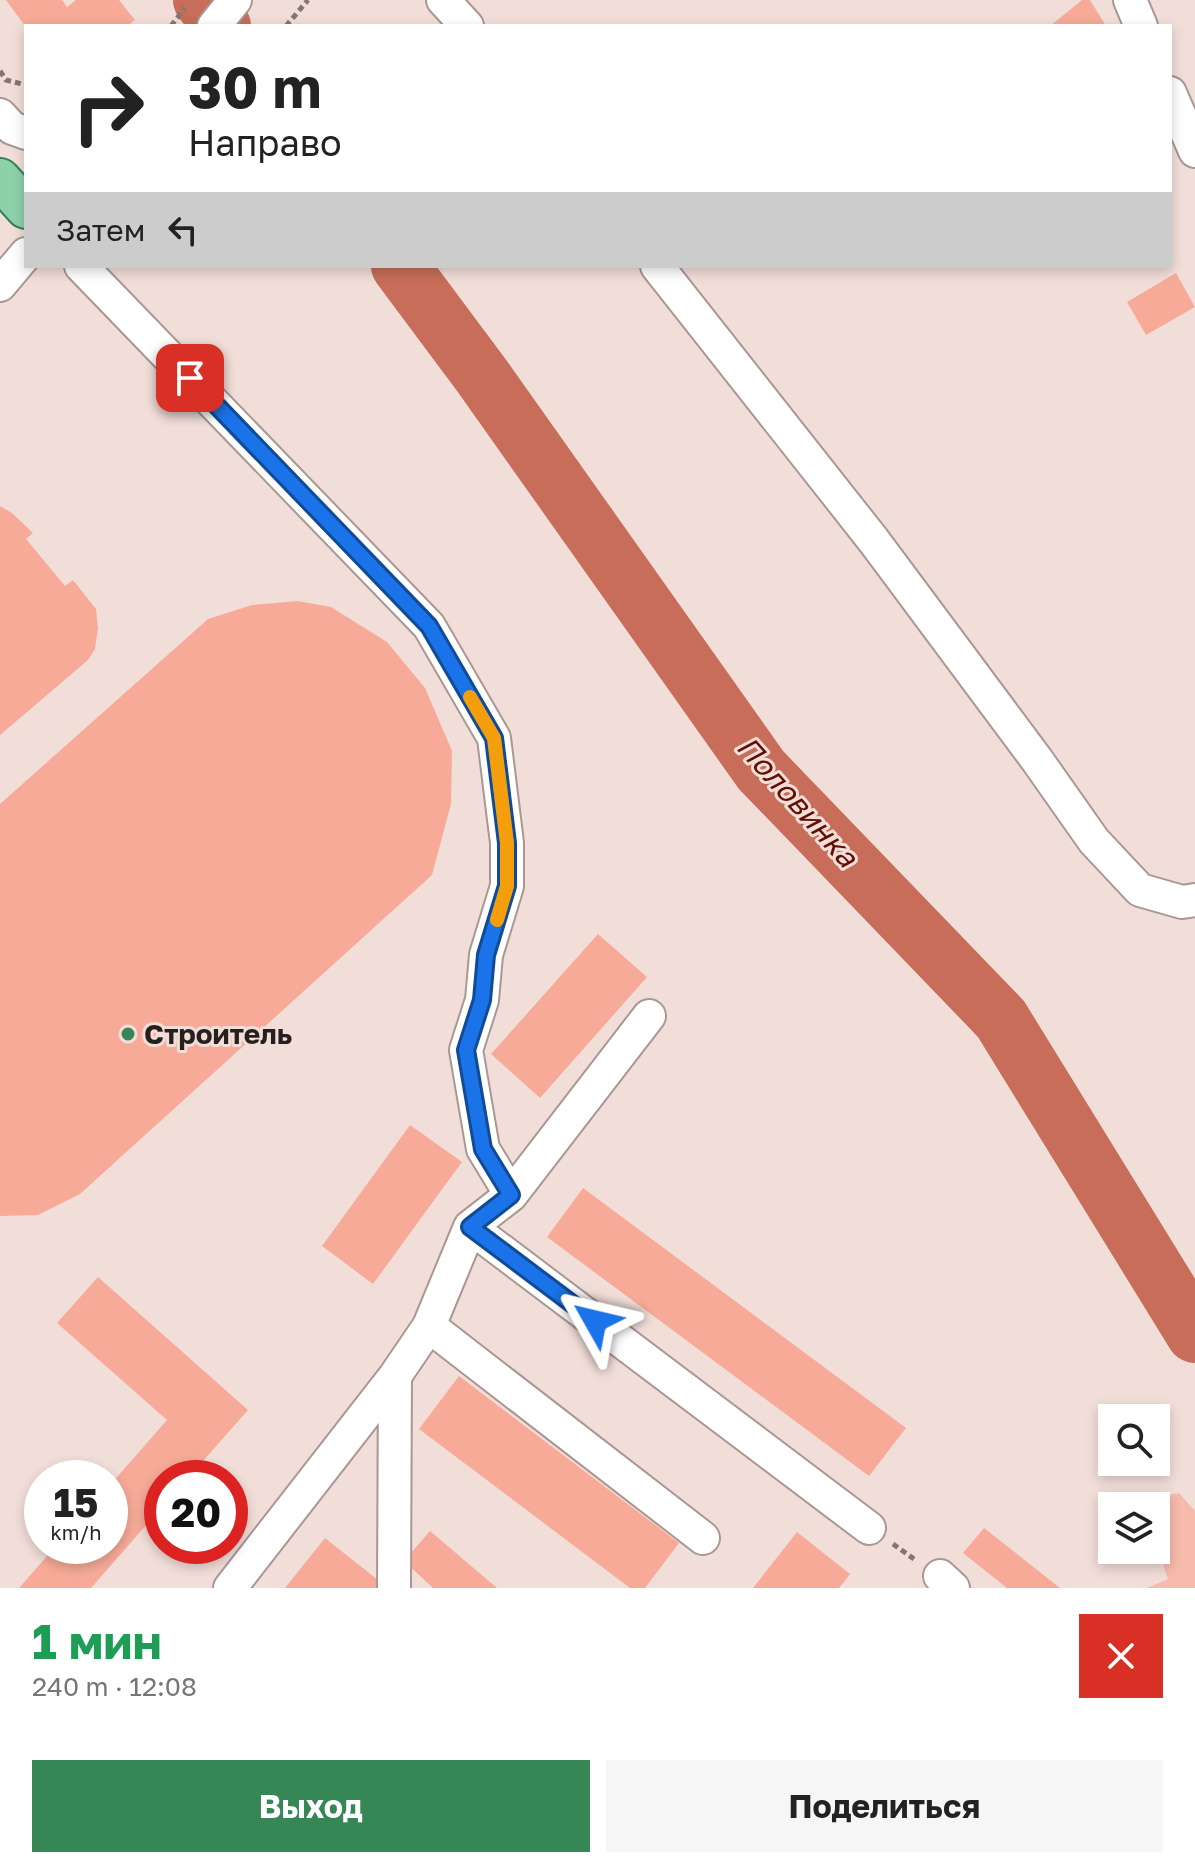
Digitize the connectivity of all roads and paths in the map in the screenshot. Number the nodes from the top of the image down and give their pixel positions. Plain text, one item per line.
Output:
1 (191, 0) edge
2 (235, 0) edge
3 (308, 0) edge
4 (443, 0) edge
5 (1130, 0) edge
6 (173, 24) edge
7 (216, 24) edge
8 (288, 24) edge
9 (465, 24) edge
10 (1140, 24) edge
11 (0, 71) edge
12 (24, 84) edge
13 (1172, 98) edge
14 (0, 115) edge
15 (24, 132) edge
16 (1195, 151) edge
17 (0, 179) edge
18 (24, 206) edge
19 (24, 256) edge
20 (83, 268) edge
21 (659, 268) edge
22 (0, 285) edge
23 (1195, 900) edge
24 (649, 1016) dead end
25 (511, 1195) junction
26 (470, 1227) junction
27 (429, 1326) junction
28 (395, 1376) junction
29 (869, 1528) joint
30 (703, 1538) dead end
31 (946, 1582) edge
32 (230, 1588) edge
33 (394, 1588) edge

1 - 6 path
2 - 7 street
3 - 8 path
4 - 9 street
5 - 10 street
11 - 12 path
13 - 16 street
14 - 15 street
17 - 18 main road
19 - 22 street
20 - 25 street
21 - 23 street
24 - 25 street
25 - 26 street
26 - 27 street
26 - 29 street
27 - 28 street
27 - 30 street
28 - 32 street
28 - 33 street
29 - 31 path

